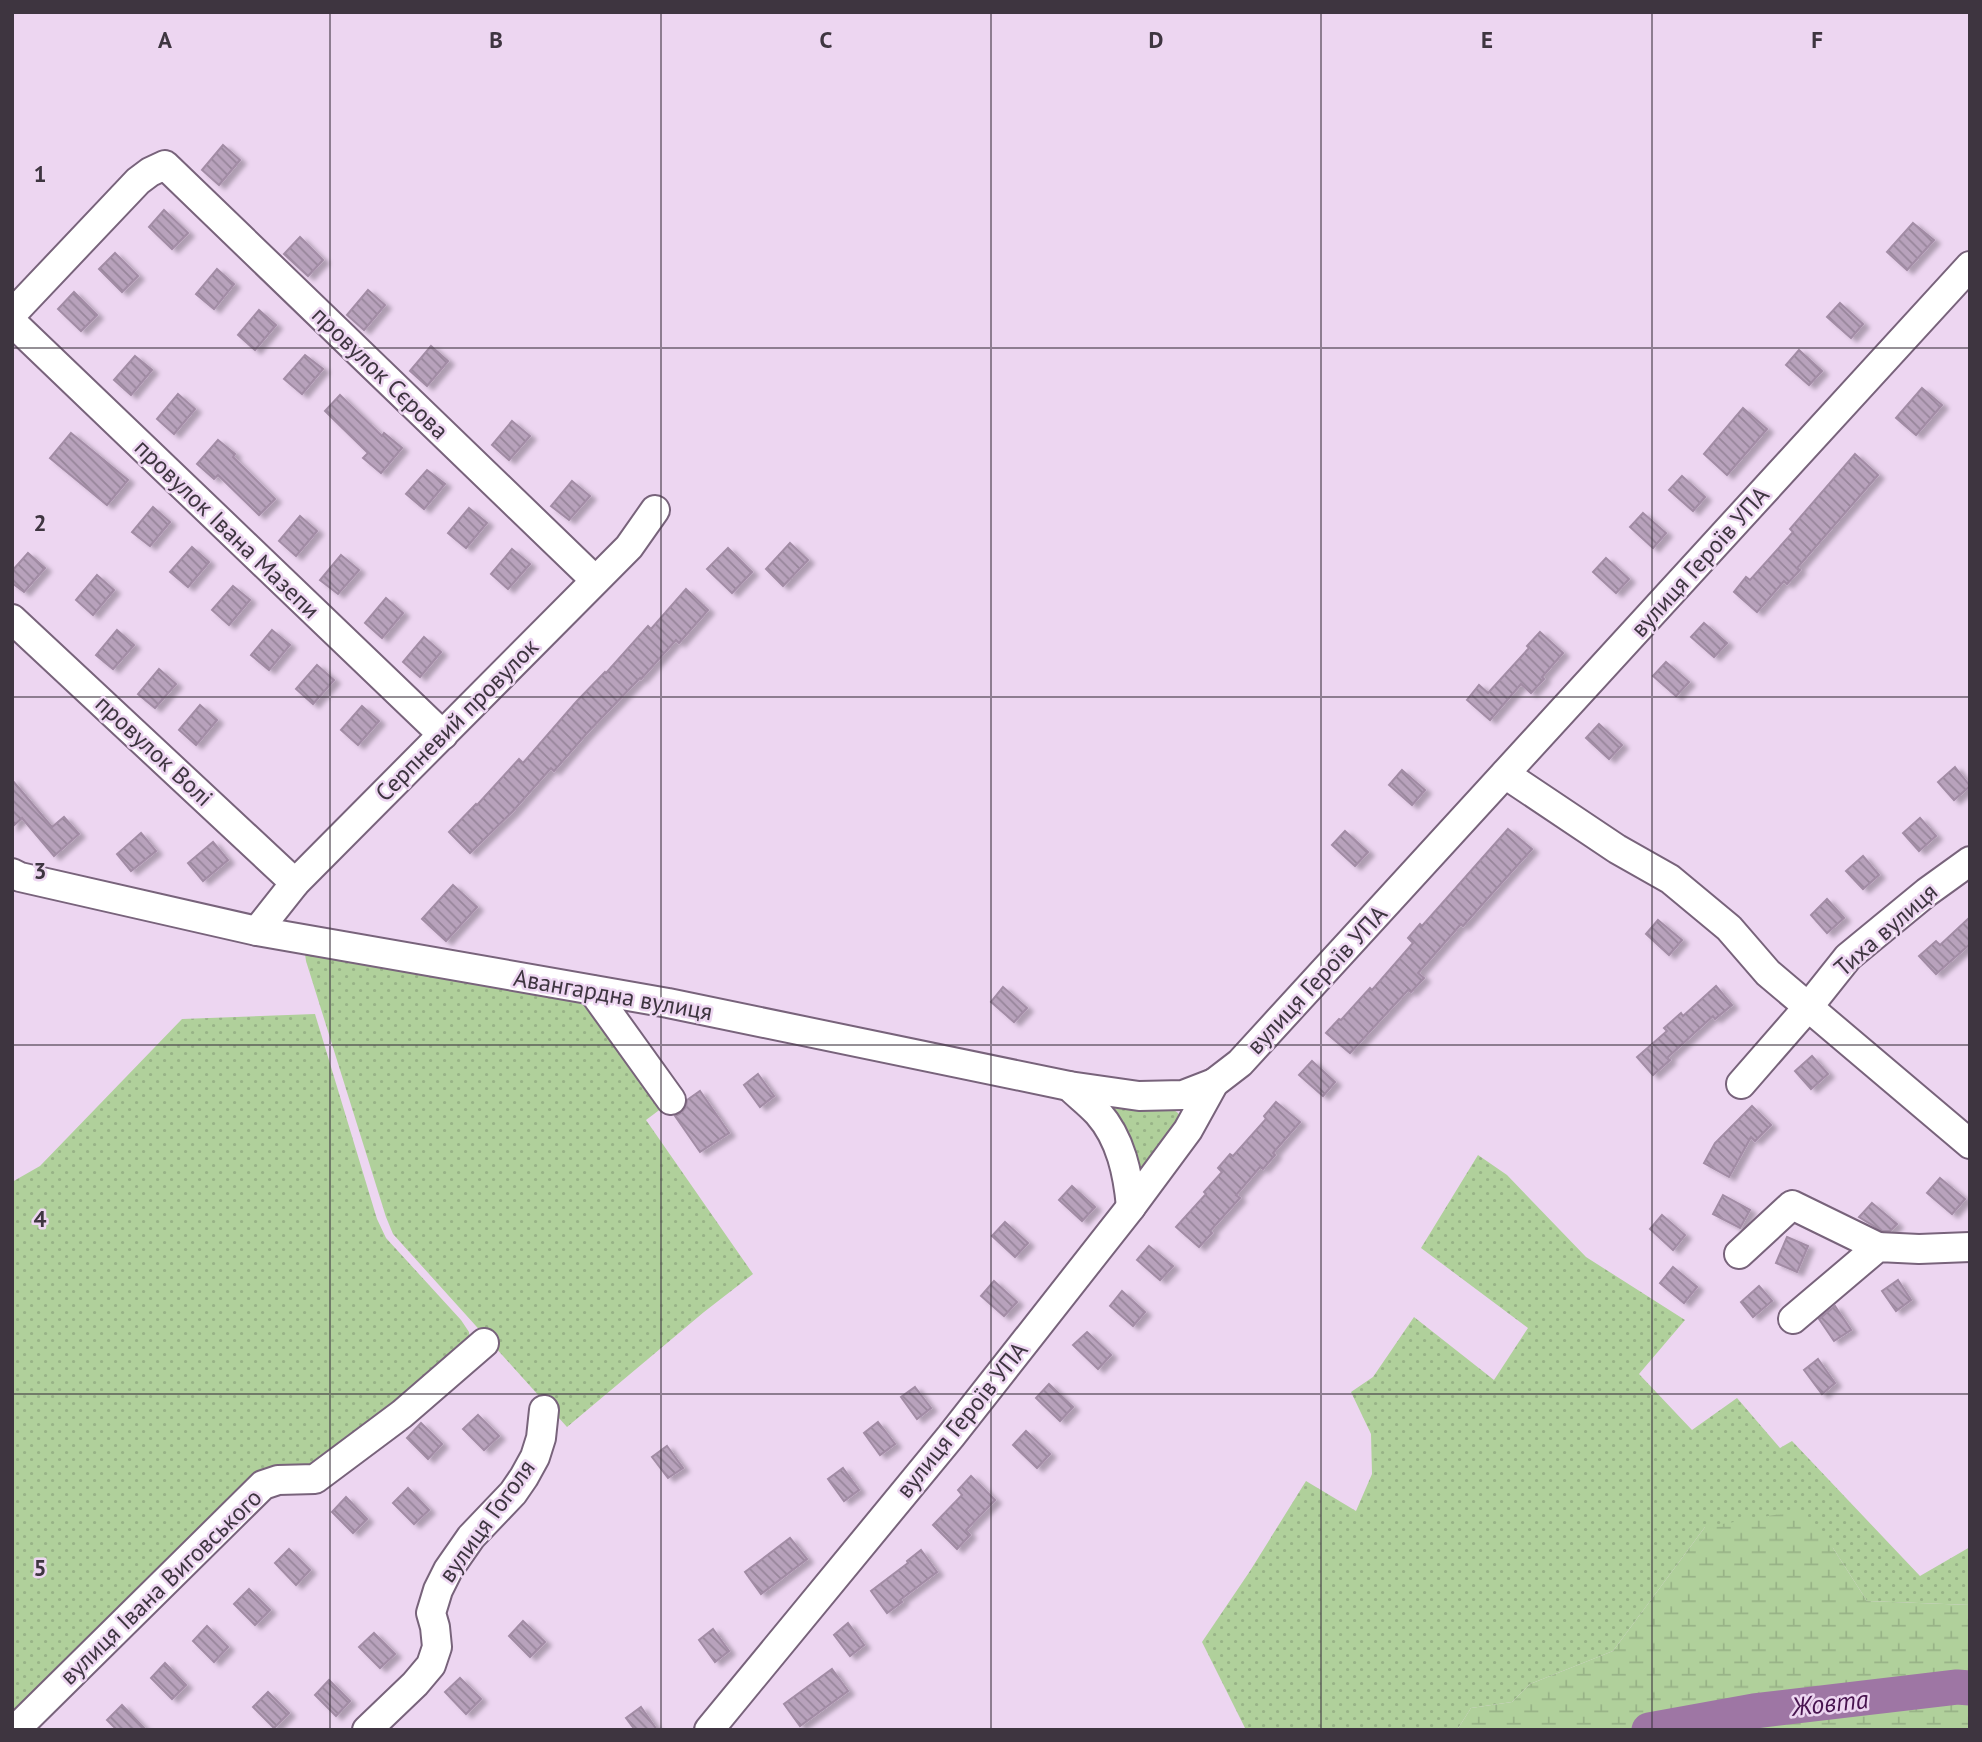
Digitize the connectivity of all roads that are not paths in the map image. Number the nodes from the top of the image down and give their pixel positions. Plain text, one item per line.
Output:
1 (1970, 266) edge
2 (12, 314) edge
3 (12, 323) edge
4 (655, 510) dead end
5 (595, 580) junction
6 (12, 619) edge
7 (443, 735) junction
8 (1505, 774) junction
9 (1970, 861) edge
10 (12, 873) edge
11 (295, 883) junction
12 (257, 930) junction
13 (592, 990) junction
14 (1809, 1006) junction
15 (1214, 1083) junction
16 (1741, 1084) dead end
17 (1069, 1086) junction
18 (671, 1100) dead end
19 (1970, 1144) edge
20 (1131, 1207) junction
21 (1878, 1247) junction
22 (1970, 1247) edge
23 (1739, 1254) dead end
24 (1793, 1319) dead end
25 (484, 1343) dead end
26 (544, 1410) dead end
27 (15, 1730) edge
28 (367, 1730) edge
29 (709, 1730) edge

1 - 8 street, вулиця Героїв УПА
2 - 5 street, провулок Сєрова
3 - 7 street, провулок Івана Мазепи
4 - 5 street, Серпневий провулок
5 - 7 street, Серпневий провулок
6 - 11 street, провулок Волі
7 - 11 street, Серпневий провулок
8 - 14 street
8 - 15 street, вулиця Героїв УПА
9 - 14 street, Тиха вулиця
10 - 12 street, Авангардна вулиця
11 - 12 street, Серпневий провулок
12 - 13 street, Авангардна вулиця
13 - 17 street, Авангардна вулиця
13 - 18 street
14 - 16 street, Тиха вулиця
14 - 19 street
15 - 17 street, Авангардна вулиця
15 - 20 street, вулиця Героїв УПА
17 - 20 street
20 - 29 street, вулиця Героїв УПА
21 - 22 street
21 - 23 street
21 - 24 street
25 - 27 street, вулиця Івана Виговського
26 - 28 street, вулиця Гоголя

